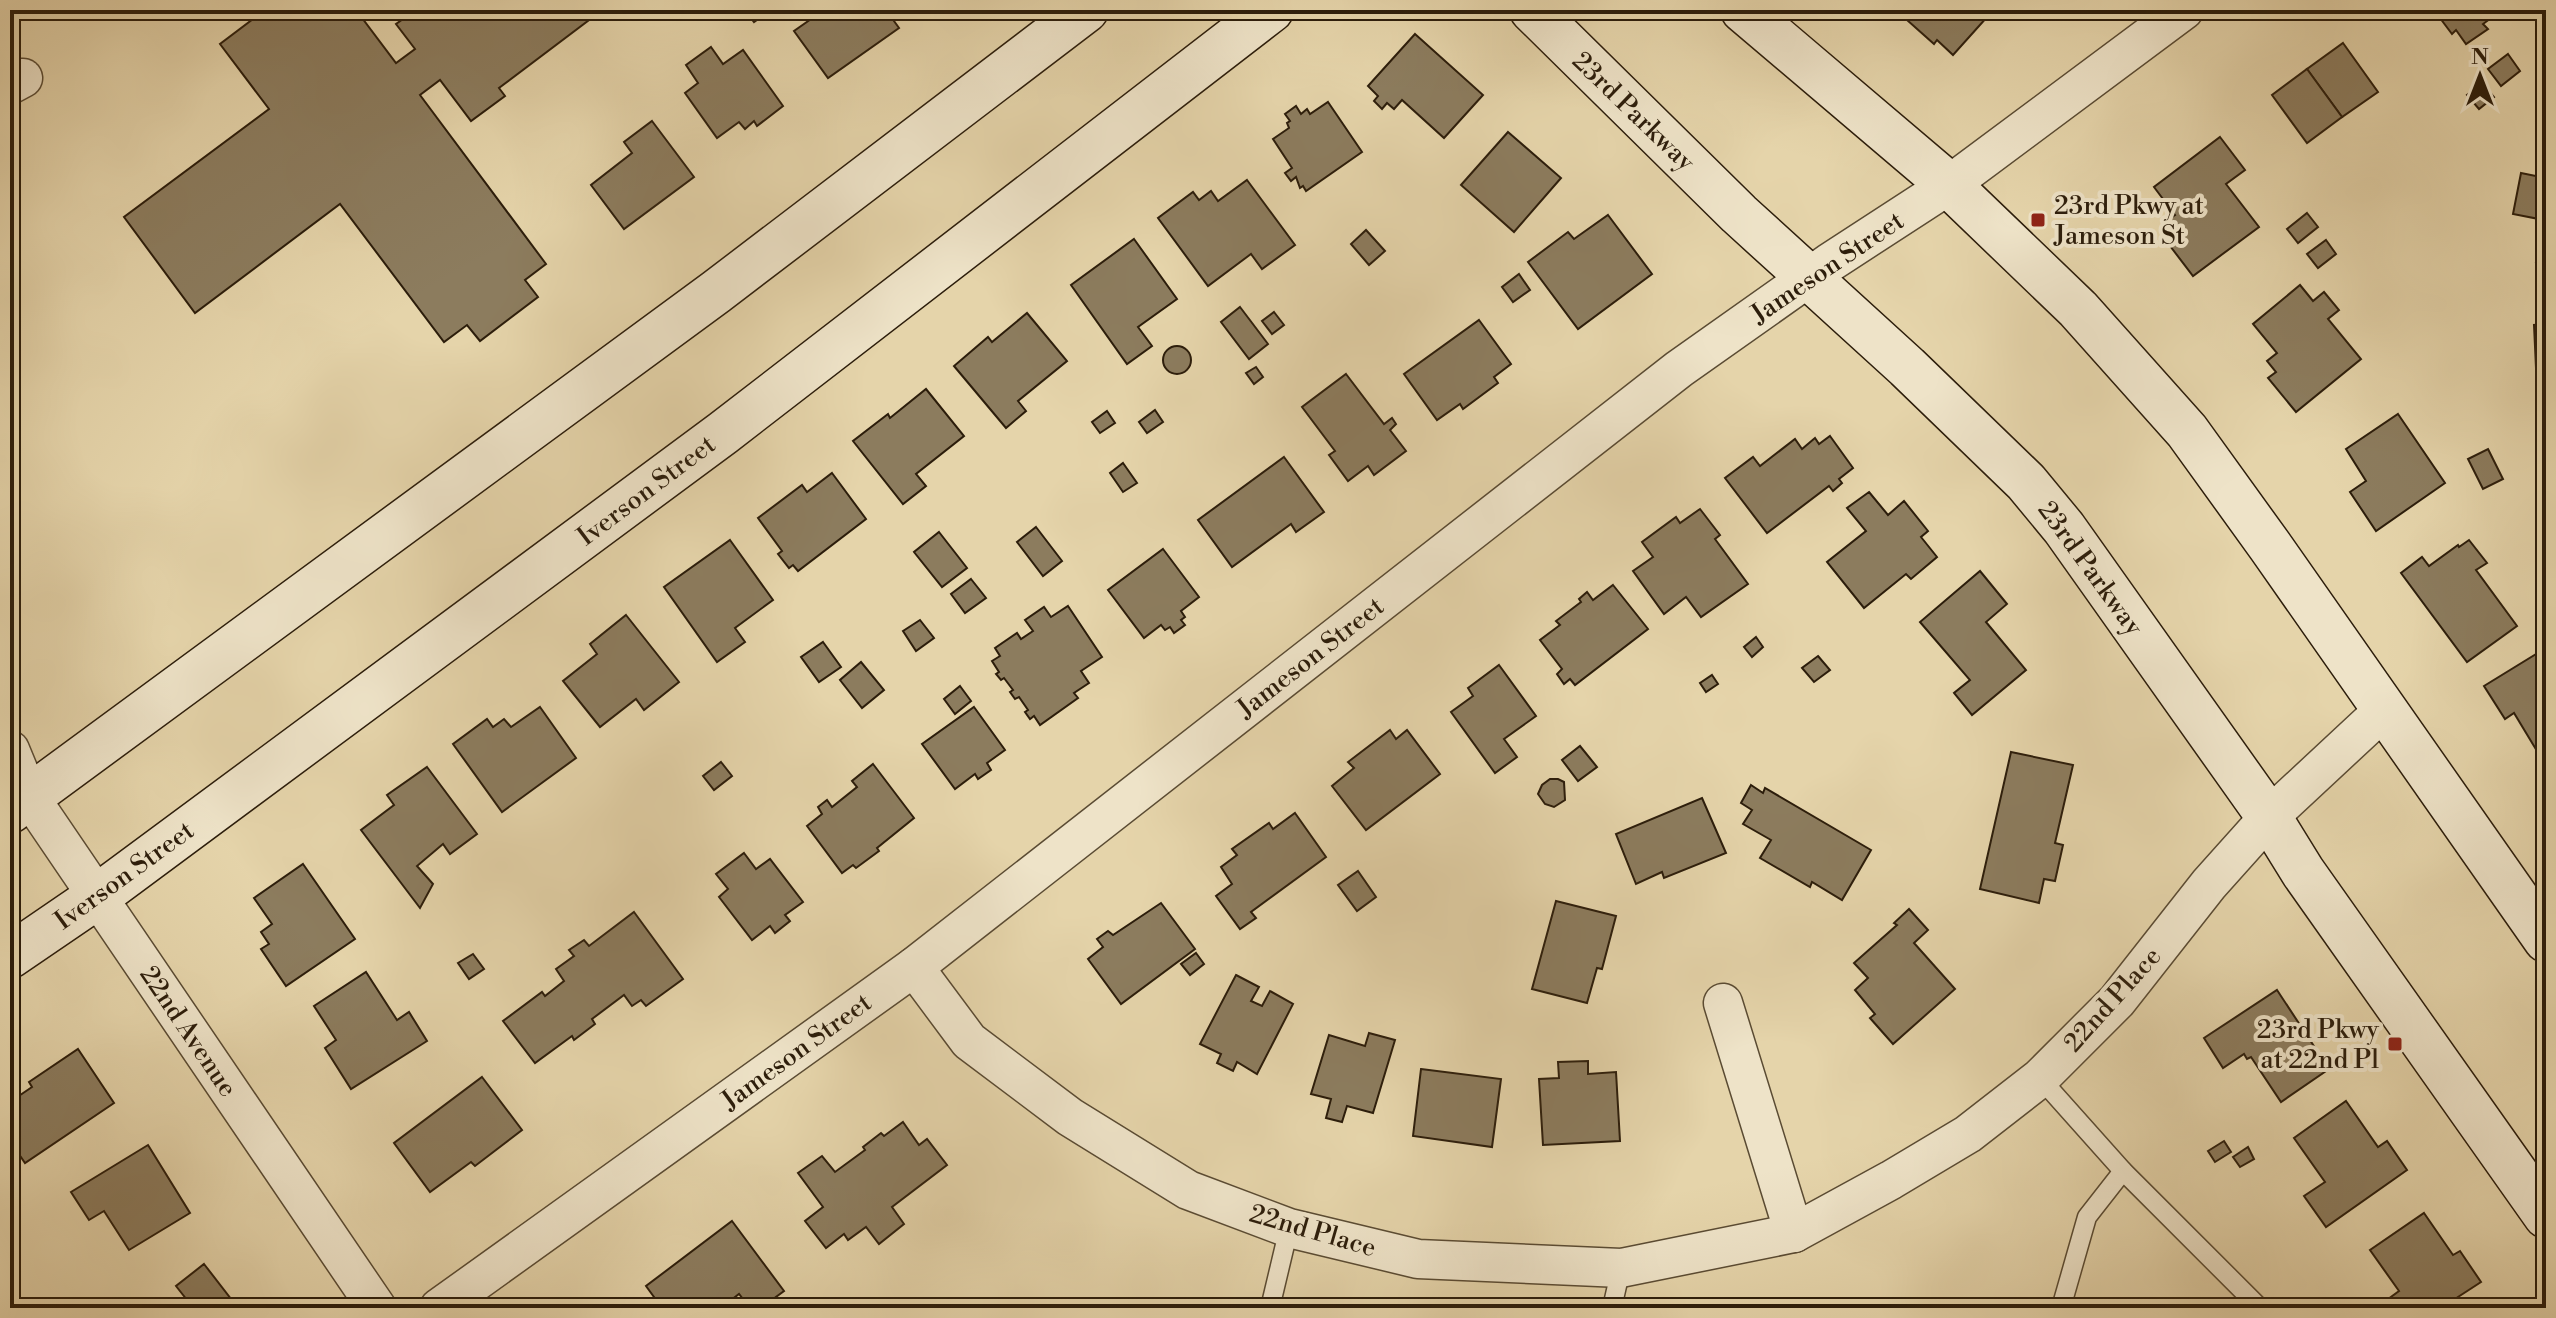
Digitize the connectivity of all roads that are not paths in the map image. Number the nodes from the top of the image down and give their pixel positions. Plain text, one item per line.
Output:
1 (1086, 10) edge
2 (1271, 10) edge
3 (1532, 10) edge
4 (1743, 10) edge
5 (2184, 10) edge
6 (1949, 185) junction
7 (1809, 277) junction
8 (2384, 710) junction
9 (10, 750) edge
10 (20, 803) edge
11 (2269, 817) junction
12 (98, 896) junction
13 (2546, 940) edge
14 (10, 956) edge
15 (914, 967) junction
16 (1723, 1003) dead end
17 (2040, 1078) junction
18 (2123, 1171) junction
19 (2546, 1216) edge
20 (1289, 1228) junction
21 (1794, 1233) junction
22 (1621, 1268) junction
23 (377, 1308) edge
24 (439, 1308) edge
25 (1270, 1308) edge
26 (1612, 1308) edge
27 (2061, 1308) edge
28 (2260, 1308) edge

1 - 10 main road
2 - 12 main road, Iverson Street
3 - 7 main road, 23rd Parkway
4 - 6 main road
5 - 6 street, Jameson Street
6 - 7 street, Jameson Street
6 - 8 main road
7 - 11 main road, 23rd Parkway
7 - 15 street, Jameson Street
8 - 11 street, 22nd Place
8 - 13 main road
9 - 10 street, 22nd Avenue
10 - 12 street, 22nd Avenue
11 - 17 street, 22nd Place
11 - 19 main road, 23rd Parkway
12 - 14 main road, Iverson Street
12 - 23 street, 22nd Avenue
15 - 20 street, 22nd Place
15 - 24 street, Jameson Street
16 - 21 street
17 - 18 lane
17 - 21 street, 22nd Place
18 - 27 lane
18 - 28 lane
20 - 22 street, 22nd Place
20 - 25 lane
21 - 22 street, 22nd Place
22 - 26 lane

